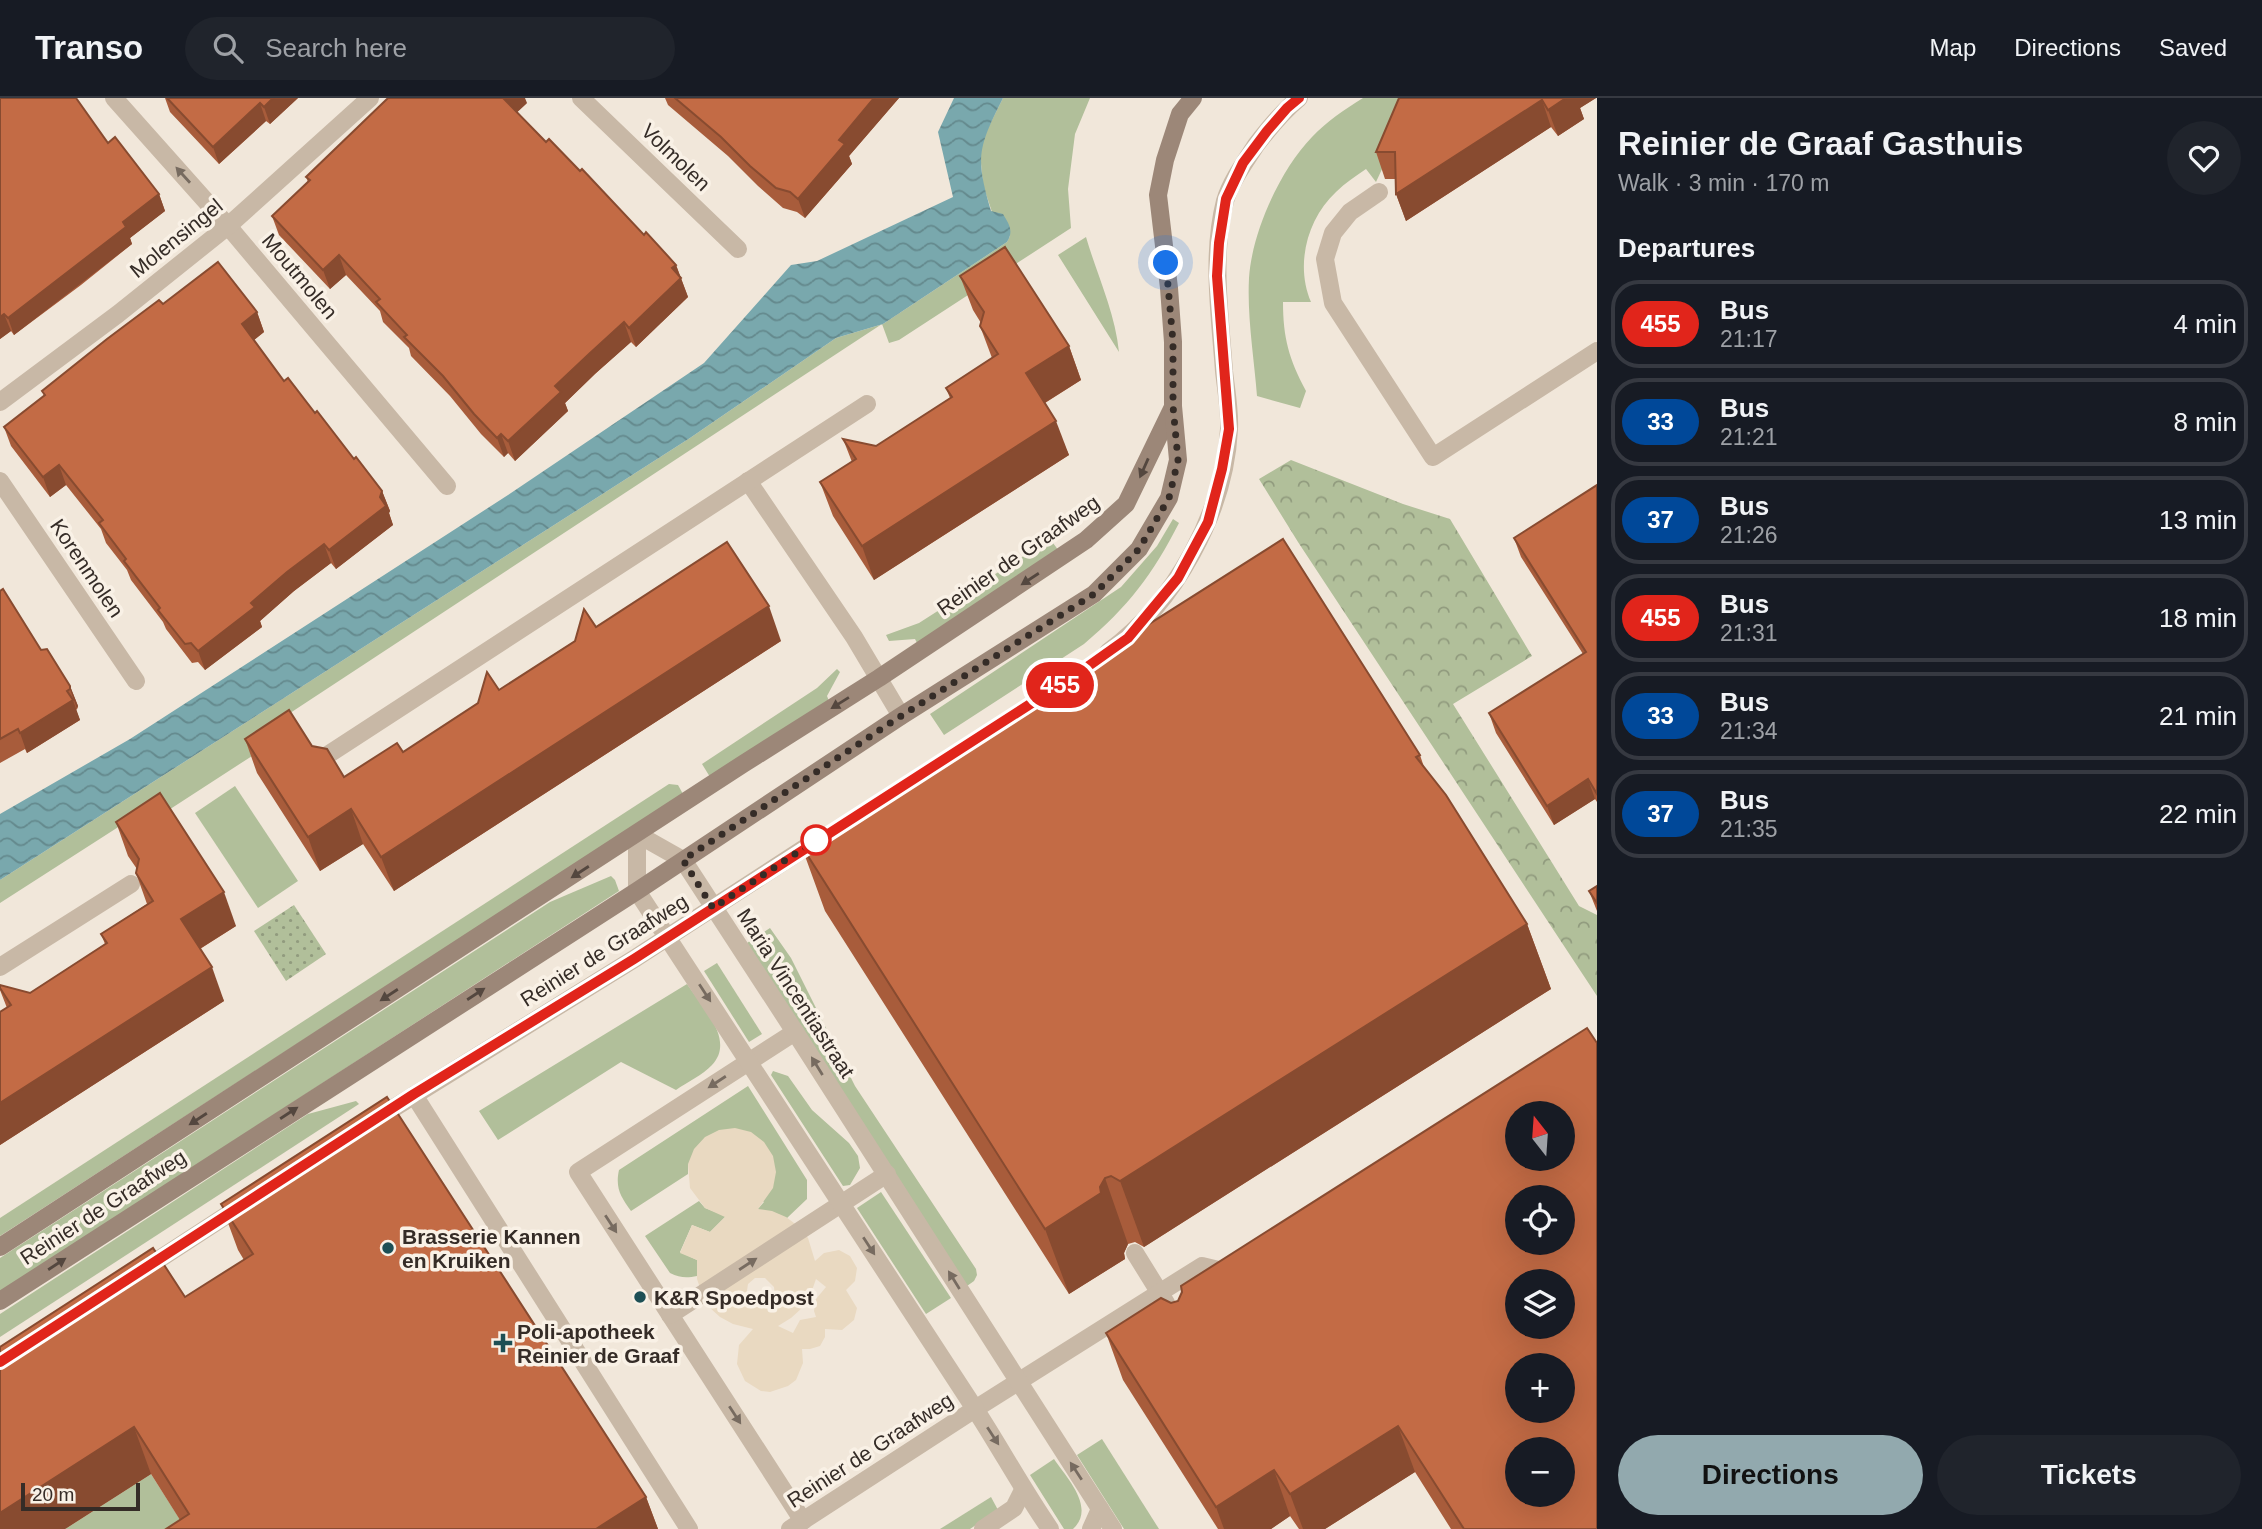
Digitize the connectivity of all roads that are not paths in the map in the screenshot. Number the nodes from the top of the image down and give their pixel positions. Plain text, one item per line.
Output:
1 (114, 98) edge
2 (370, 98) edge
3 (581, 98) edge
4 (1193, 98) edge
5 (1299, 98) edge
6 (1378, 192) dead end
7 (228, 226) junction
8 (738, 249) dead end
9 (1597, 351) edge
10 (0, 402) edge
11 (867, 404) dead end
12 (1173, 406) junction
13 (0, 481) edge
14 (748, 481) junction
15 (447, 486) dead end
16 (1090, 665) edge
17 (879, 678) junction
18 (136, 681) dead end
19 (901, 716) junction
20 (326, 756) edge
21 (839, 825) edge
22 (637, 834) junction
23 (683, 860) junction
24 (131, 884) edge
25 (637, 891) junction
26 (713, 908) junction
27 (668, 936) junction
28 (0, 967) edge
29 (795, 1032) junction
30 (749, 1061) junction
31 (414, 1094) junction
32 (356, 1132) edge
33 (887, 1174) junction
34 (264, 1191) edge
35 (842, 1204) junction
36 (0, 1247) edge
37 (1135, 1253) dead end
38 (1253, 1268) edge
39 (126, 1280) edge
40 (1160, 1293) junction
41 (0, 1301) edge
42 (670, 1315) junction
43 (1174, 1315) edge
44 (1019, 1381) junction
45 (975, 1409) junction
46 (1023, 1490) junction
47 (1100, 1509) junction
48 (797, 1525) edge
49 (689, 1529) edge
50 (983, 1529) edge
51 (1050, 1529) edge
52 (1091, 1529) edge
53 (1113, 1529) edge

7 -> 1 street, Moutmolen
2 - 7 street, Molensingel
3 - 8 street, Volmolen
4 - 12 main road, Reinier de Graafweg
5 - 16 street
6 - 9 street
7 - 10 street, Molensingel
7 - 15 street, Moutmolen
11 - 14 street
12 -> 17 main road, Reinier de Graafweg
12 - 19 main road, Reinier de Graafweg
13 - 18 street, Korenmolen
14 - 17 street
14 - 20 street
17 - 19 street
17 -> 22 main road, Reinier de Graafweg
19 - 23 main road, Reinier de Graafweg
21 - 26 street, Reinier de Graafweg
22 - 23 street, Maria Vincentiastraat
22 - 25 street
22 -> 36 main road, Reinier de Graafweg
23 - 25 main road, Reinier de Graafweg
23 - 26 street, Maria Vincentiastraat
24 - 28 street
25 - 27 street
41 -> 25 main road, Reinier de Graafweg
26 - 27 street, Reinier de Graafweg
26 - 29 street, Maria Vincentiastraat
27 -> 30 street
27 - 31 street, Reinier de Graafweg
29 - 30 street
33 -> 29 street, Maria Vincentiastraat
30 - 35 street
30 -> 42 street
31 - 32 street, Reinier de Graafweg
31 - 49 street
33 - 35 street
44 -> 33 street, Maria Vincentiastraat
34 - 39 street
42 -> 35 street
35 -> 45 street
37 - 40 street
38 - 40 street, Reinier de Graafweg
40 - 43 street
40 - 44 street, Reinier de Graafweg
42 -> 48 street
44 - 45 street, Reinier de Graafweg
47 -> 44 street, Maria Vincentiastraat
45 -> 46 street
45 - 48 street, Reinier de Graafweg
46 - 50 street
46 - 51 street
47 - 52 street
47 - 53 street, Maria Vincentiastraat

